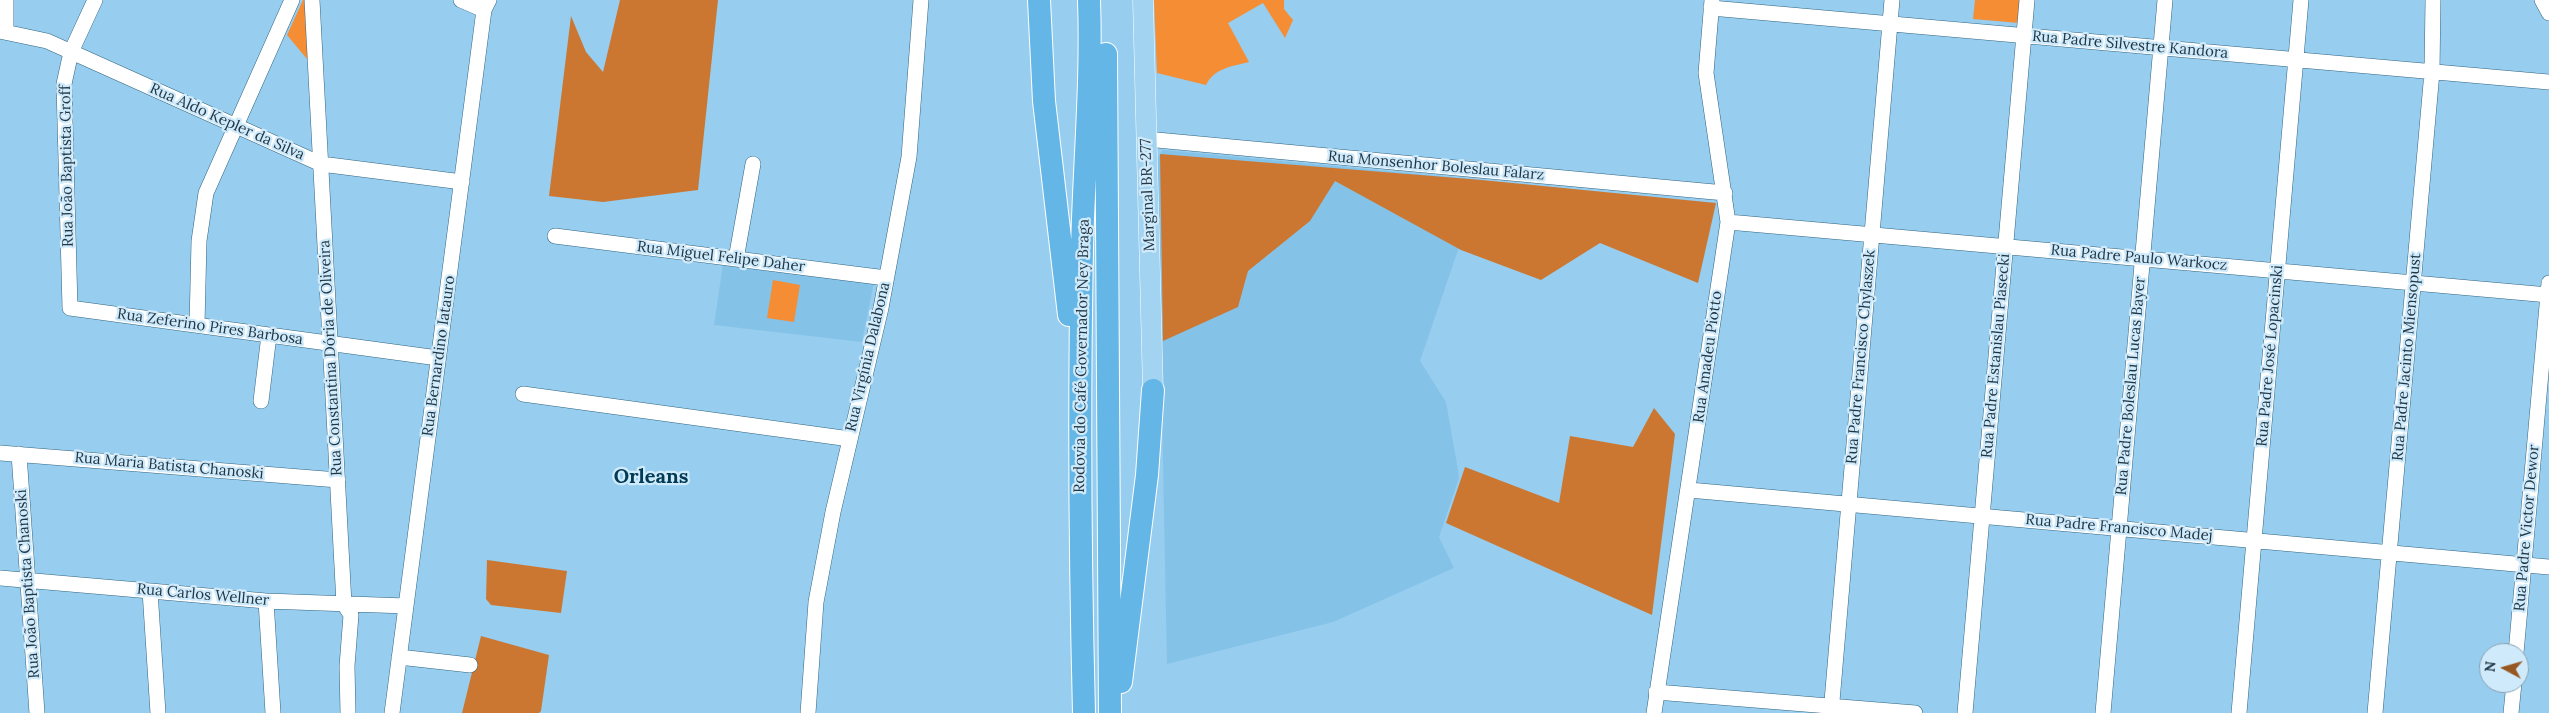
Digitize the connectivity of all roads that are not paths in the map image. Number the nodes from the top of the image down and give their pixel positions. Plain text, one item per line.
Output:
1 (6, 0) edge
2 (95, 0) edge
3 (292, 0) edge
4 (312, 0) edge
5 (461, 0) edge
6 (921, 0) edge
7 (1038, 0) edge
8 (1090, 0) edge
9 (1105, 0) edge
10 (1143, 0) edge
11 (1892, 0) edge
12 (2027, 0) edge
13 (2165, 0) edge
14 (2301, 0) edge
15 (2433, 0) edge
16 (2542, 0) edge
17 (1712, 4) edge
18 (486, 5) edge
19 (2549, 13) edge
20 (1890, 24) junction
21 (3, 32) edge
22 (2024, 36) junction
23 (2161, 48) junction
24 (71, 52) junction
25 (2296, 60) junction
26 (2432, 72) junction
27 (2549, 82) edge
28 (235, 125) junction
29 (1146, 139) junction
30 (321, 164) junction
31 (753, 164) dead end
32 (462, 182) junction
33 (1725, 193) junction
34 (1728, 222) junction
35 (1872, 235) junction
36 (555, 236) dead end
37 (2006, 247) junction
38 (736, 259) junction
39 (2143, 259) junction
40 (2278, 271) junction
41 (886, 278) junction
42 (2413, 283) junction
43 (2549, 291) edge
44 (70, 308) joint
45 (197, 325) junction
46 (269, 335) junction
47 (330, 343) junction
48 (438, 358) junction
49 (1153, 390) joint
50 (523, 394) dead end
51 (261, 401) dead end
52 (1080, 409) junction
53 (850, 439) junction
54 (0, 453) edge
55 (19, 454) junction
56 (338, 480) junction
57 (1689, 490) junction
58 (1849, 504) junction
59 (1982, 516) junction
60 (2119, 528) junction
61 (2254, 540) junction
62 (2389, 552) junction
63 (2524, 564) junction
64 (2549, 567) edge
65 (0, 578) edge
66 (28, 581) junction
67 (150, 591) junction
68 (266, 601) junction
69 (344, 604) junction
70 (406, 606) junction
71 (2517, 643) edge
72 (399, 656) junction
73 (470, 665) dead end
74 (1656, 692) junction
75 (2513, 693) edge
76 (1831, 710) edge
77 (37, 713) edge
78 (158, 713) edge
79 (273, 713) edge
80 (348, 713) edge
81 (392, 713) edge
82 (808, 713) edge
83 (1084, 713) edge
84 (1110, 713) edge
85 (1117, 713) edge
86 (1654, 713) edge
87 (1915, 713) edge
88 (1965, 713) edge
89 (2103, 713) edge
90 (2239, 713) edge
91 (2375, 713) edge
92 (2511, 713) edge

1 - 21 street
2 - 24 street, Rua João Baptista Groff
3 - 28 street
4 - 30 street, Rua Constantina Dória de Oliveira
5 - 18 street
6 - 41 street, Rua Virgínia Dalabona
7 - 52 highway
8 - 52 highway, Rodovia do Café Governador Ney Braga
9 - 84 highway, Rodovia do Café Governador Ney Braga
10 - 29 main road, Marginal BR-277
11 - 20 street, Rua Padre Francisco Chylaszek
12 - 22 street, Rua Padre Estanislau Piasecki
13 - 23 street, Rua Padre Boleslau Lucas Bayer
14 - 25 street, Rua Padre José Lopacinski
15 - 26 street, Rua Padre Jacinto Miensopust
16 - 19 street
17 - 20 street, Rua Padre Silvestre Kandora
17 - 33 street, Rua Amadeu Piotto
18 - 32 street, Rua Bernardino Iatauro
20 - 22 street, Rua Padre Silvestre Kandora
20 - 35 street, Rua Padre Francisco Chylaszek
21 - 24 street, Rua Aldo Kepler da Silva
22 - 23 street, Rua Padre Silvestre Kandora
22 - 37 street, Rua Padre Estanislau Piasecki
23 - 25 street, Rua Padre Silvestre Kandora
23 - 39 street, Rua Padre Boleslau Lucas Bayer
24 - 28 street, Rua Aldo Kepler da Silva
24 - 44 street, Rua João Baptista Groff
25 - 26 street, Rua Padre Silvestre Kandora
25 - 40 street, Rua Padre José Lopacinski
26 - 27 street, Rua Padre Silvestre Kandora
26 - 42 street, Rua Padre Jacinto Miensopust
28 - 30 street, Rua Aldo Kepler da Silva
28 - 45 street
29 - 33 street, Rua Monsenhor Boleslau Falarz
29 - 49 main road, Marginal BR-277
30 - 32 street, Rua Aldo Kepler da Silva
30 - 47 street, Rua Constantina Dória de Oliveira
31 - 38 street
32 - 48 street, Rua Bernardino Iatauro
33 - 34 street, Rua Amadeu Piotto
34 - 35 street, Rua Padre Paulo Warkocz
34 - 57 street, Rua Amadeu Piotto
35 - 37 street, Rua Padre Paulo Warkocz
35 - 58 street, Rua Padre Francisco Chylaszek
36 - 38 street, Rua Miguel Felipe Daher
37 - 39 street, Rua Padre Paulo Warkocz
37 - 59 street, Rua Padre Estanislau Piasecki
38 - 41 street, Rua Miguel Felipe Daher
39 - 40 street, Rua Padre Paulo Warkocz
39 - 60 street, Rua Padre Boleslau Lucas Bayer
40 - 42 street, Rua Padre Paulo Warkocz
40 - 61 street, Rua Padre José Lopacinski
41 - 53 street, Rua Virgínia Dalabona
42 - 43 street, Rua Padre Paulo Warkocz
42 - 62 street, Rua Padre Jacinto Miensopust
43 - 63 street, Rua Padre Victor Dewor
44 - 45 street, Rua Zeferino Pires Barbosa
45 - 46 street, Rua Zeferino Pires Barbosa
46 - 47 street, Rua Zeferino Pires Barbosa
46 - 51 street
47 - 48 street, Rua Zeferino Pires Barbosa
47 - 56 street, Rua Constantina Dória de Oliveira
48 - 70 street, Rua Bernardino Iatauro
49 - 85 highway
50 - 53 street
52 - 83 highway, Rodovia do Café Governador Ney Braga
53 - 82 street, Rua Virgínia Dalabona
54 - 55 street, Rua Maria Batista Chanoski
55 - 56 street, Rua Maria Batista Chanoski
55 - 66 street, Rua João Baptista Chanoski
56 - 69 street, Rua Constantina Dória de Oliveira
57 - 58 street, Rua Padre Francisco Madej
57 - 74 street, Rua Amadeu Piotto
58 - 59 street, Rua Padre Francisco Madej
58 - 76 street, Rua Padre Francisco Chylaszek
59 - 60 street, Rua Padre Francisco Madej
59 - 88 street, Rua Padre Estanislau Piasecki
60 - 61 street, Rua Padre Francisco Madej
60 - 89 street, Rua Padre Boleslau Lucas Bayer
61 - 62 street, Rua Padre Francisco Madej
61 - 90 street, Rua Padre José Lopacinski
62 - 63 street, Rua Padre Francisco Madej
62 - 91 street, Rua Padre Jacinto Miensopust
63 - 64 street, Rua Padre Francisco Madej
63 - 71 street, Rua Padre Victor Dewor
65 - 66 street, Rua Carlos Wellner
66 - 67 street, Rua Carlos Wellner
66 - 77 street, Rua João Baptista Chanoski
67 - 68 street, Rua Carlos Wellner
67 - 78 street
68 - 69 street, Rua Carlos Wellner
68 - 79 street
69 - 70 street, Rua Carlos Wellner
69 - 80 street, Rua Constantina Dória de Oliveira
70 - 72 street, Rua Bernardino Iatauro
72 - 73 street
72 - 81 street, Rua Bernardino Iatauro
74 - 76 street
74 - 86 street, Rua Amadeu Piotto
75 - 92 street
76 - 87 street

